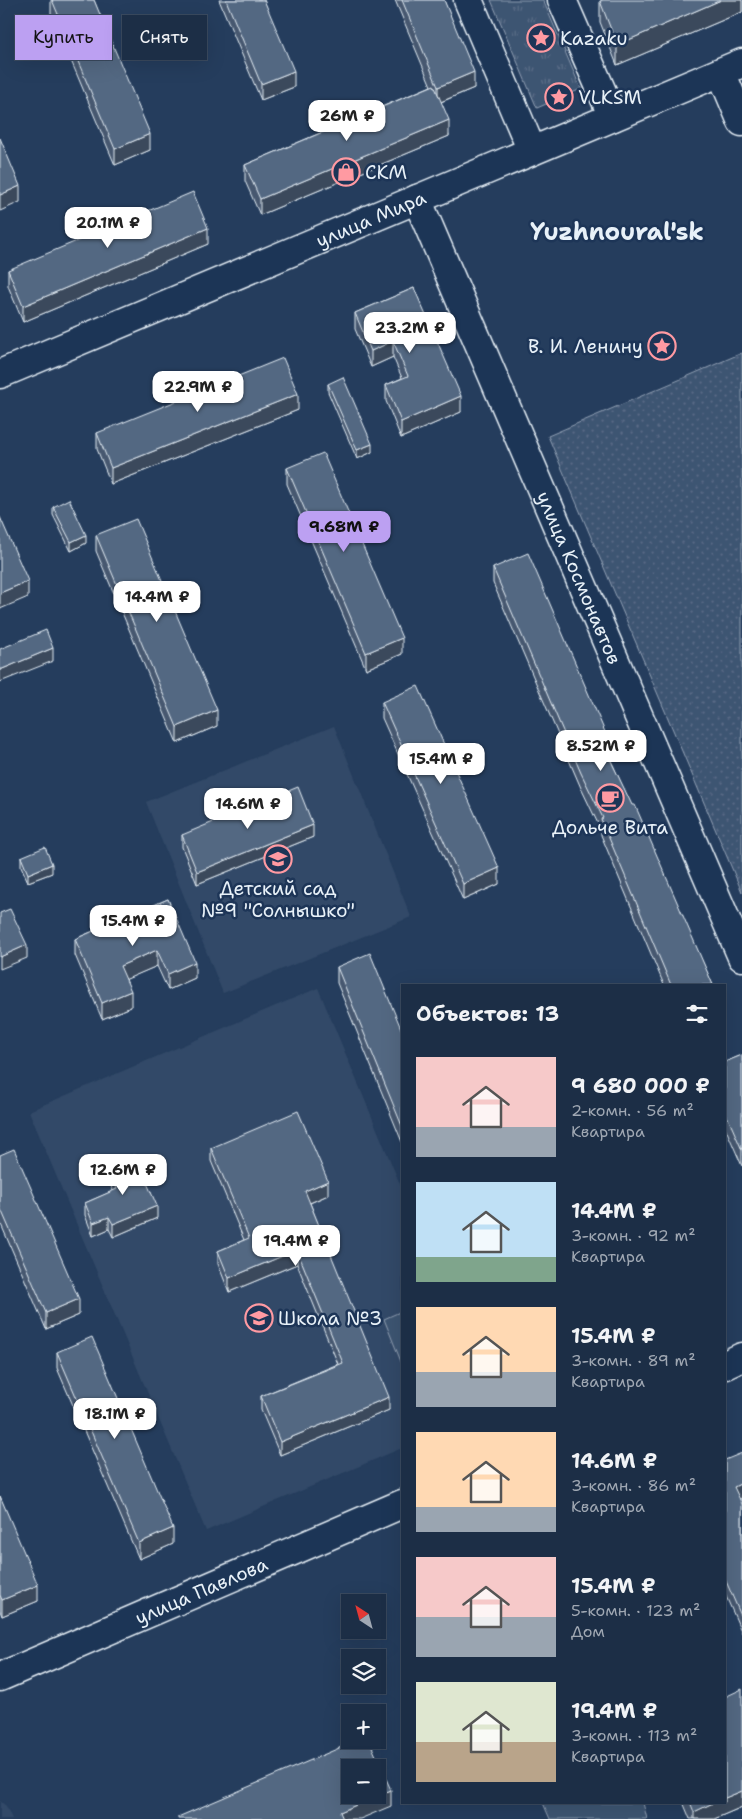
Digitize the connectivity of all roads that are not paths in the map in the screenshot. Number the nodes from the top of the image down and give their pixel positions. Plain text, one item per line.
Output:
1 (468, 0) edge
2 (562, 0) edge
3 (731, 67) edge
4 (613, 117) junction
5 (742, 122) edge
6 (532, 151) junction
7 (416, 199) junction
8 (0, 374) edge
9 (742, 957) edge
10 (742, 1358) edge
11 (726, 1365) edge
12 (401, 1504) edge
13 (0, 1678) edge

1 - 6 street
2 - 4 street
3 - 4 street, улица Мира
3 - 5 street
4 - 6 street, улица Мира
6 - 7 street, улица Мира
7 - 8 street, улица Мира
7 - 9 street, улица Космонавтов
10 - 11 street
12 - 13 street, улица Павлова

